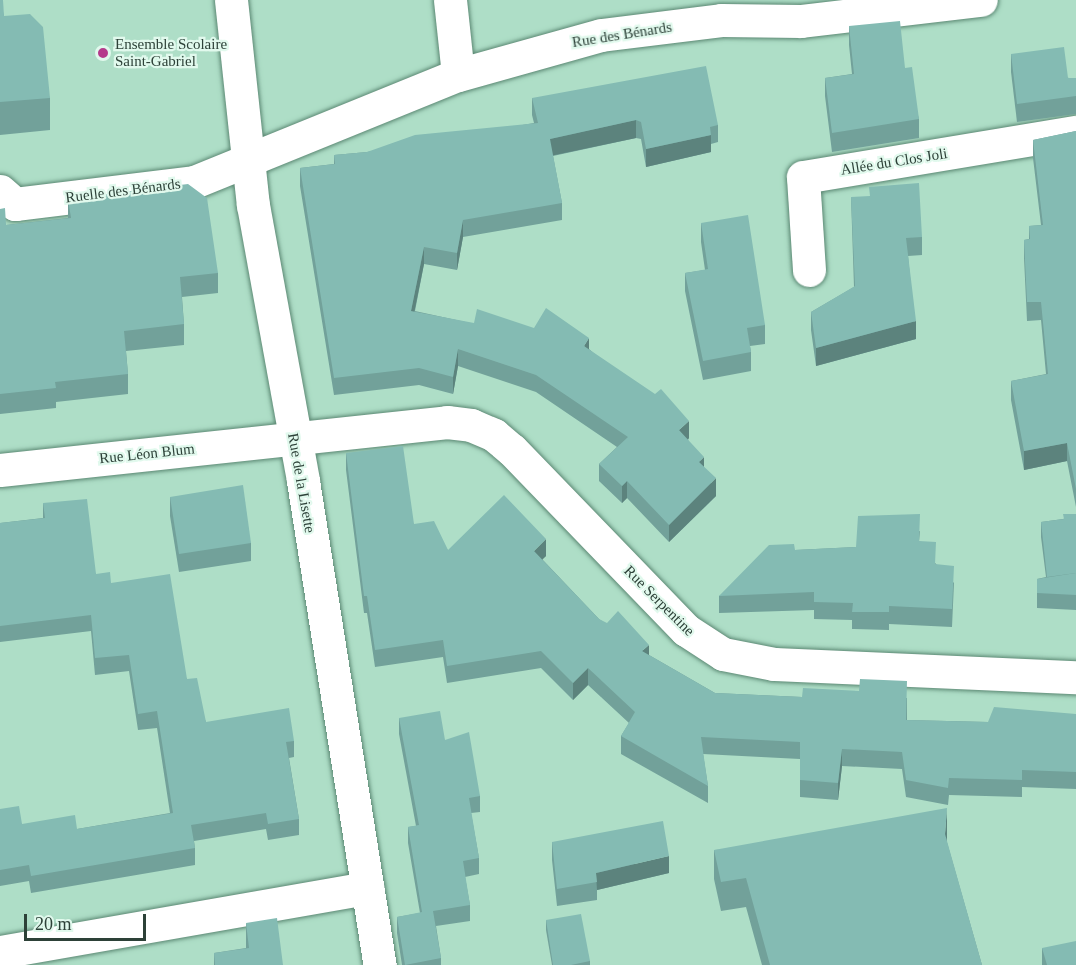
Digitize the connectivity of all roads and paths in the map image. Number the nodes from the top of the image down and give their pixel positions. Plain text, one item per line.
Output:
1 (231, 0) edge
2 (450, 0) edge
3 (981, 0) edge
4 (458, 75) junction
5 (1076, 132) edge
6 (247, 161) junction
7 (0, 191) edge
8 (809, 270) dead end
9 (293, 438) junction
10 (0, 470) edge
11 (1076, 677) edge
12 (367, 888) junction
13 (0, 952) edge
14 (380, 965) edge

1 - 6 street, Rue de la Lisette
2 - 4 street
3 - 4 street, Rue des Bénards
4 - 6 street, Rue des Bénards
5 - 8 street, Allée du Clos Joli
6 - 7 street, Ruelle des Bénards
6 - 9 street, Rue de la Lisette
9 - 10 street, Rue Léon Blum
9 - 11 street, Rue Serpentine
9 - 12 street, Rue de la Lisette
12 - 13 street
12 - 14 street, Rue de la Lisette

